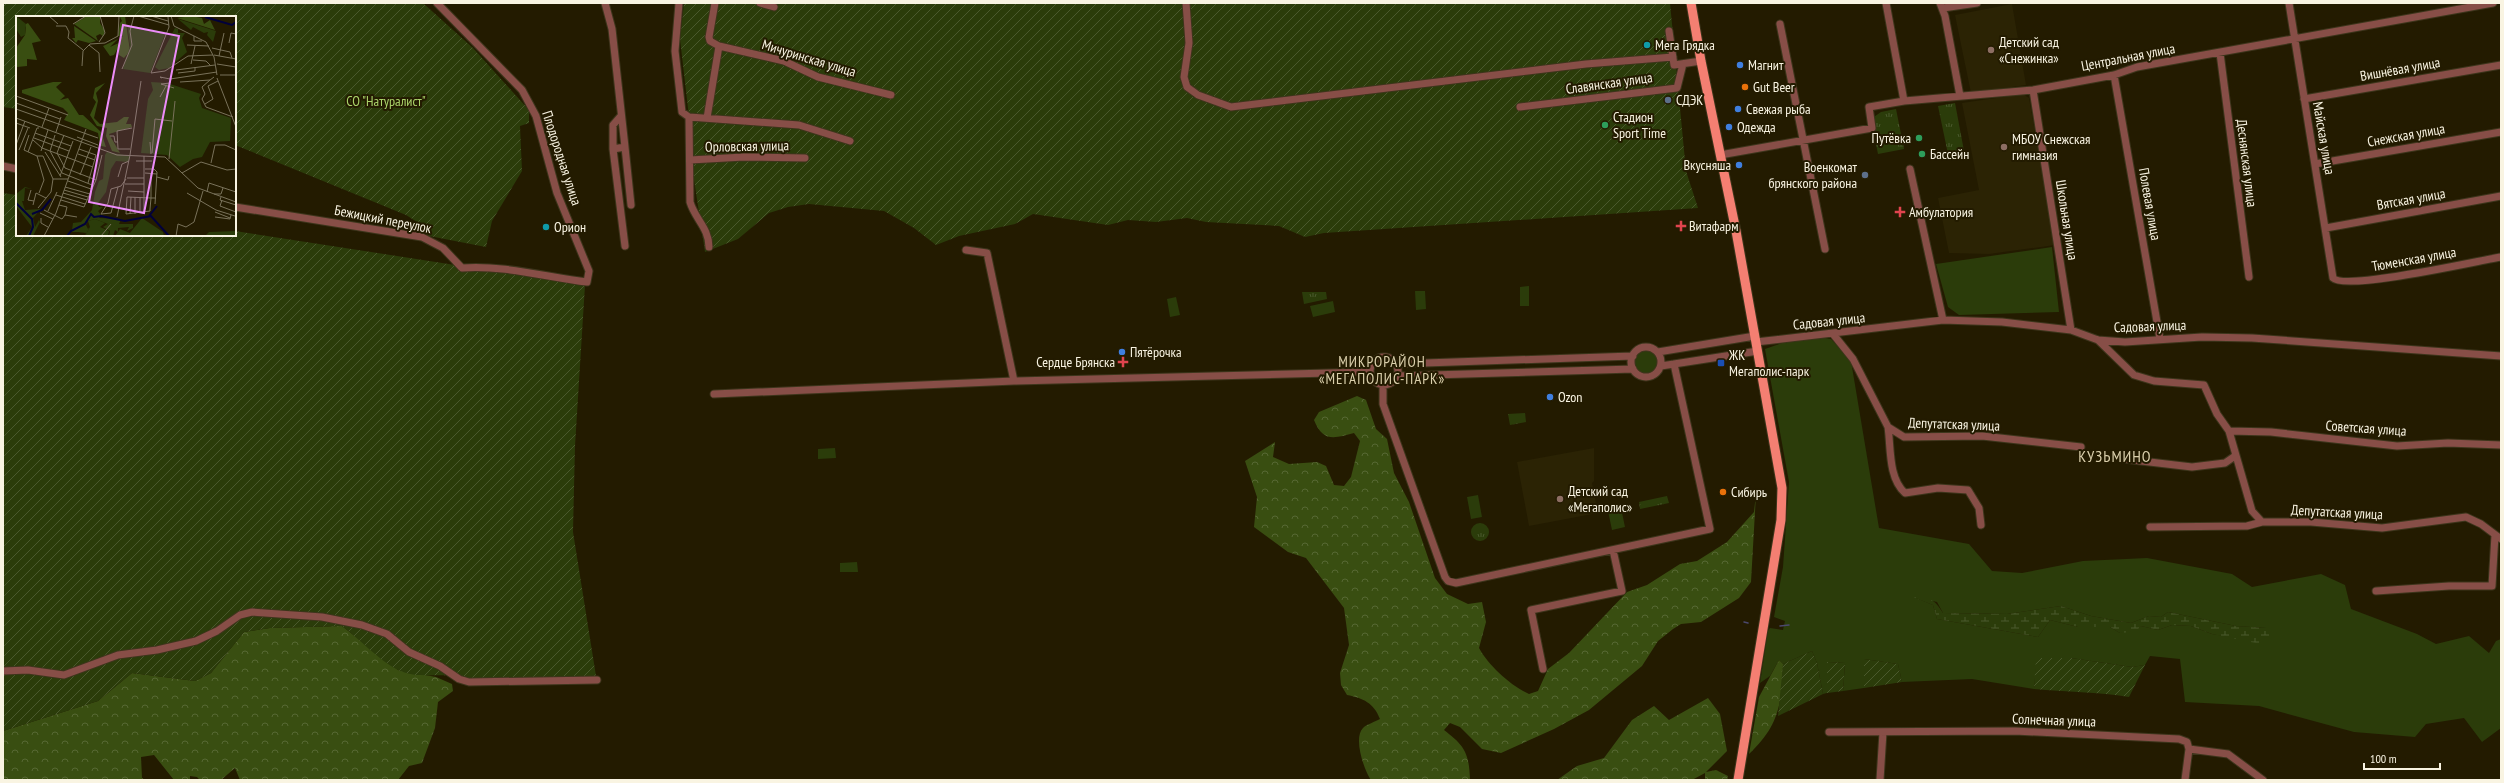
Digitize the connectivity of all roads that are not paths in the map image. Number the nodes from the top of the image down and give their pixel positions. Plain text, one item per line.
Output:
1 (437, 3) edge
2 (605, 3) edge
3 (679, 3) edge
4 (715, 3) edge
5 (760, 3) edge
6 (1186, 3) edge
7 (1691, 3) edge
8 (1886, 3) edge
9 (1977, 3) edge
10 (2288, 3) edge
11 (2493, 3) edge
12 (1942, 6) edge
13 (774, 7) dead end
14 (1780, 24) dead end
15 (1669, 31) dead end
16 (2293, 40) junction
17 (719, 46) junction
18 (2220, 53) junction
19 (1673, 57) junction
20 (1700, 61) junction
21 (1683, 64) junction
22 (2501, 64) edge
23 (2114, 75) junction
24 (2034, 90) junction
25 (891, 95) dead end
26 (1960, 96) junction
27 (2304, 99) junction
28 (1904, 101) junction
29 (1520, 107) dead end
30 (620, 117) junction
31 (690, 117) junction
32 (707, 118) junction
33 (2501, 132) edge
34 (1803, 140) junction
35 (850, 141) dead end
36 (625, 147) junction
37 (613, 149) junction
38 (1720, 155) junction
39 (805, 158) dead end
40 (690, 160) junction
41 (2315, 164) junction
42 (3, 166) edge
43 (16, 169) edge
44 (1910, 169) dead end
45 (2501, 196) edge
46 (631, 206) dead end
47 (236, 207) edge
48 (2326, 228) junction
49 (625, 246) dead end
50 (709, 247) dead end
51 (1825, 248) dead end
52 (966, 250) dead end
53 (2501, 257) edge
54 (2249, 277) dead end
55 (2333, 278) joint
56 (587, 282) joint
57 (1943, 320) junction
58 (2071, 330) junction
59 (1834, 334) junction
60 (2160, 339) junction
61 (2098, 340) junction
62 (1756, 343) junction
63 (1658, 352) junction
64 (1633, 356) junction
65 (2501, 356) edge
66 (1396, 364) junction
67 (1674, 364) junction
68 (1661, 366) junction
69 (1633, 369) junction
70 (1369, 372) junction
71 (1397, 376) junction
72 (1014, 381) junction
73 (1383, 385) junction
74 (714, 394) dead end
75 (1888, 427) junction
76 (2229, 431) junction
77 (2501, 445) edge
78 (2081, 447) dead end
79 (2234, 456) junction
80 (2124, 459) dead end
81 (2262, 522) junction
82 (1981, 524) dead end
83 (2150, 527) dead end
84 (2498, 537) edge
85 (1613, 550) junction
86 (2376, 591) dead end
87 (1543, 669) dead end
88 (3, 671) edge
89 (597, 680) dead end
90 (1829, 732) dead end
91 (1883, 732) junction
92 (2189, 749) junction
93 (1738, 780) edge
94 (1880, 780) edge
95 (2184, 780) edge
96 (2260, 780) edge
97 (2263, 780) edge

1 - 56 street, Плодородная улица
2 - 30 street
3 - 31 street
4 - 17 street
5 - 13 street
6 - 19 street
7 - 20 main road
8 - 28 street
9 - 12 street
10 - 16 street, Майская улица
11 - 16 street, Центральная улица
12 - 26 street
14 - 34 street
15 - 19 street
16 - 18 street, Центральная улица
16 - 27 street, Майская улица
17 - 25 street, Мичуринская улица
17 - 32 street
18 - 23 street, Центральная улица
18 - 54 street, Деснянская улица
19 - 21 street
20 - 21 street
20 - 38 main road
21 - 29 street, Славянская улица
22 - 27 street, Вишнёвая улица
23 - 24 street, Центральная улица
23 - 60 street, Полевая улица
24 - 26 street, Центральная улица
24 - 58 street, Школьная улица
26 - 28 street, Центральная улица
27 - 41 street, Майская улица
28 - 34 street, Центральная улица
30 - 36 street
30 - 37 street
31 - 32 street
31 - 40 street
32 - 35 street
33 - 41 street, Снежская улица
34 - 38 street, Центральная улица
34 - 51 street
36 - 37 street
36 - 46 street
37 - 49 street
38 - 62 main road
39 - 40 street, Орловская улица
40 - 50 street
41 - 48 street, Майская улица
42 - 43 street
44 - 57 street
45 - 48 street, Вятская улица
47 - 56 street, Бежицкий переулок
48 - 55 street, Майская улица
52 - 72 street
53 - 55 street, Тюменская улица
57 - 58 street, Садовая улица
57 - 59 street, Садовая улица
58 - 61 street, Садовая улица
59 - 62 street, Садовая улица
59 - 75 street, Депутатская улица
60 - 61 street, Садовая улица
60 - 65 street, Садовая улица
61 - 76 street
62 - 63 street
62 - 67 street
62 - 93 main road
63 - 64 street
63 - 68 street
64 - 66 street
64 - 69 street
66 - 70 street
66 - 71 street
67 - 68 street
67 - 85 street
68 - 69 street
69 - 71 street
70 - 72 street
70 - 73 street
71 - 73 street
72 - 74 street
73 - 85 street
75 - 78 street, Депутатская улица
75 - 82 street
76 - 77 street, Советская улица
76 - 79 street
79 - 80 street
79 - 81 street
81 - 83 street, Депутатская улица
81 - 84 street, Депутатская улица
84 - 86 street
85 - 87 street
88 - 89 street
90 - 91 street, Солнечная улица
91 - 92 street, Солнечная улица
91 - 94 street
92 - 95 street
92 - 96 street, Солнечная улица
96 - 97 street, Солнечная улица

